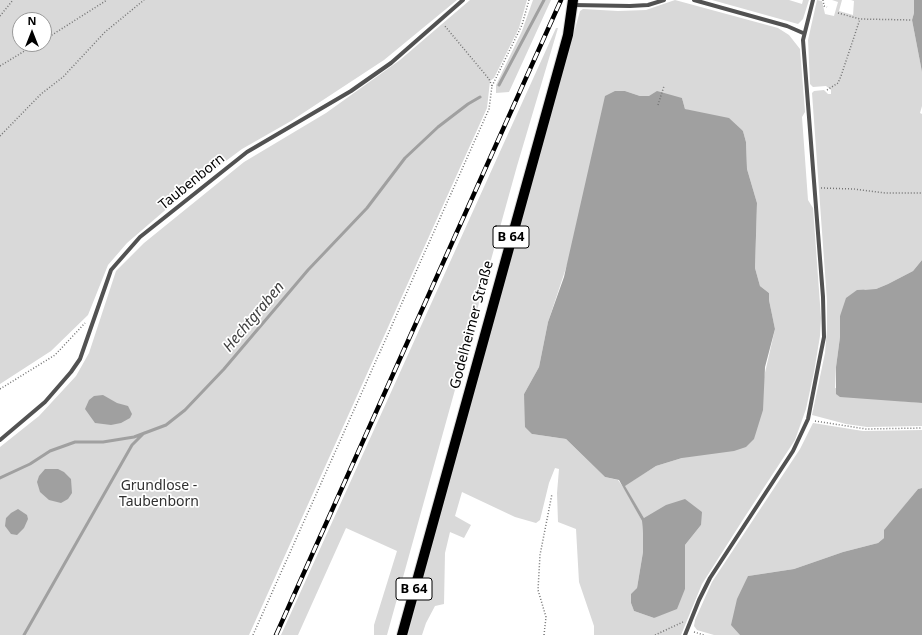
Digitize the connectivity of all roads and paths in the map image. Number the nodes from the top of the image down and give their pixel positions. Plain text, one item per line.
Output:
1 (13, 0) edge
2 (107, 0) edge
3 (144, 0) edge
4 (463, 0) edge
5 (529, 0) edge
6 (664, 0) edge
7 (694, 0) edge
8 (813, 0) edge
9 (823, 0) edge
10 (573, 2) edge
11 (827, 7) dead end
12 (838, 13) dead end
13 (0, 16) edge
14 (860, 19) junction
15 (440, 20) junction
16 (912, 20) dead end
17 (803, 33) junction
18 (52, 35) edge
19 (23, 52) edge
20 (0, 66) edge
21 (492, 86) junction
22 (664, 86) dead end
23 (827, 90) dead end
24 (658, 105) dead end
25 (0, 136) edge
26 (815, 188) junction
27 (922, 193) edge
28 (98, 309) junction
29 (0, 389) edge
30 (808, 419) junction
31 (922, 428) edge
32 (0, 440) edge
33 (552, 494) dead end
34 (690, 620) junction
35 (687, 629) junction
36 (254, 635) edge
37 (402, 635) edge
38 (544, 635) edge
39 (655, 635) edge
40 (685, 635) edge
41 (704, 635) edge

1 - 13 path
2 - 18 path
3 - 25 path
4 - 15 lane, Taubenborn
5 - 21 path
6 - 10 lane
7 - 17 lane
8 - 17 lane
9 - 11 path
10 - 37 main road, Godelheimer Straße / B 64
12 - 14 path
14 - 16 path
14 - 23 path
15 - 21 path
15 - 28 lane, Taubenborn
17 - 26 lane
19 - 20 path
21 - 36 path
22 - 24 path
26 - 27 path
26 - 30 lane
28 - 29 path
28 - 32 lane, Taubenborn
30 - 31 path
30 - 34 lane
33 - 38 path
34 - 35 lane
34 - 39 path
35 - 40 lane
35 - 41 path

